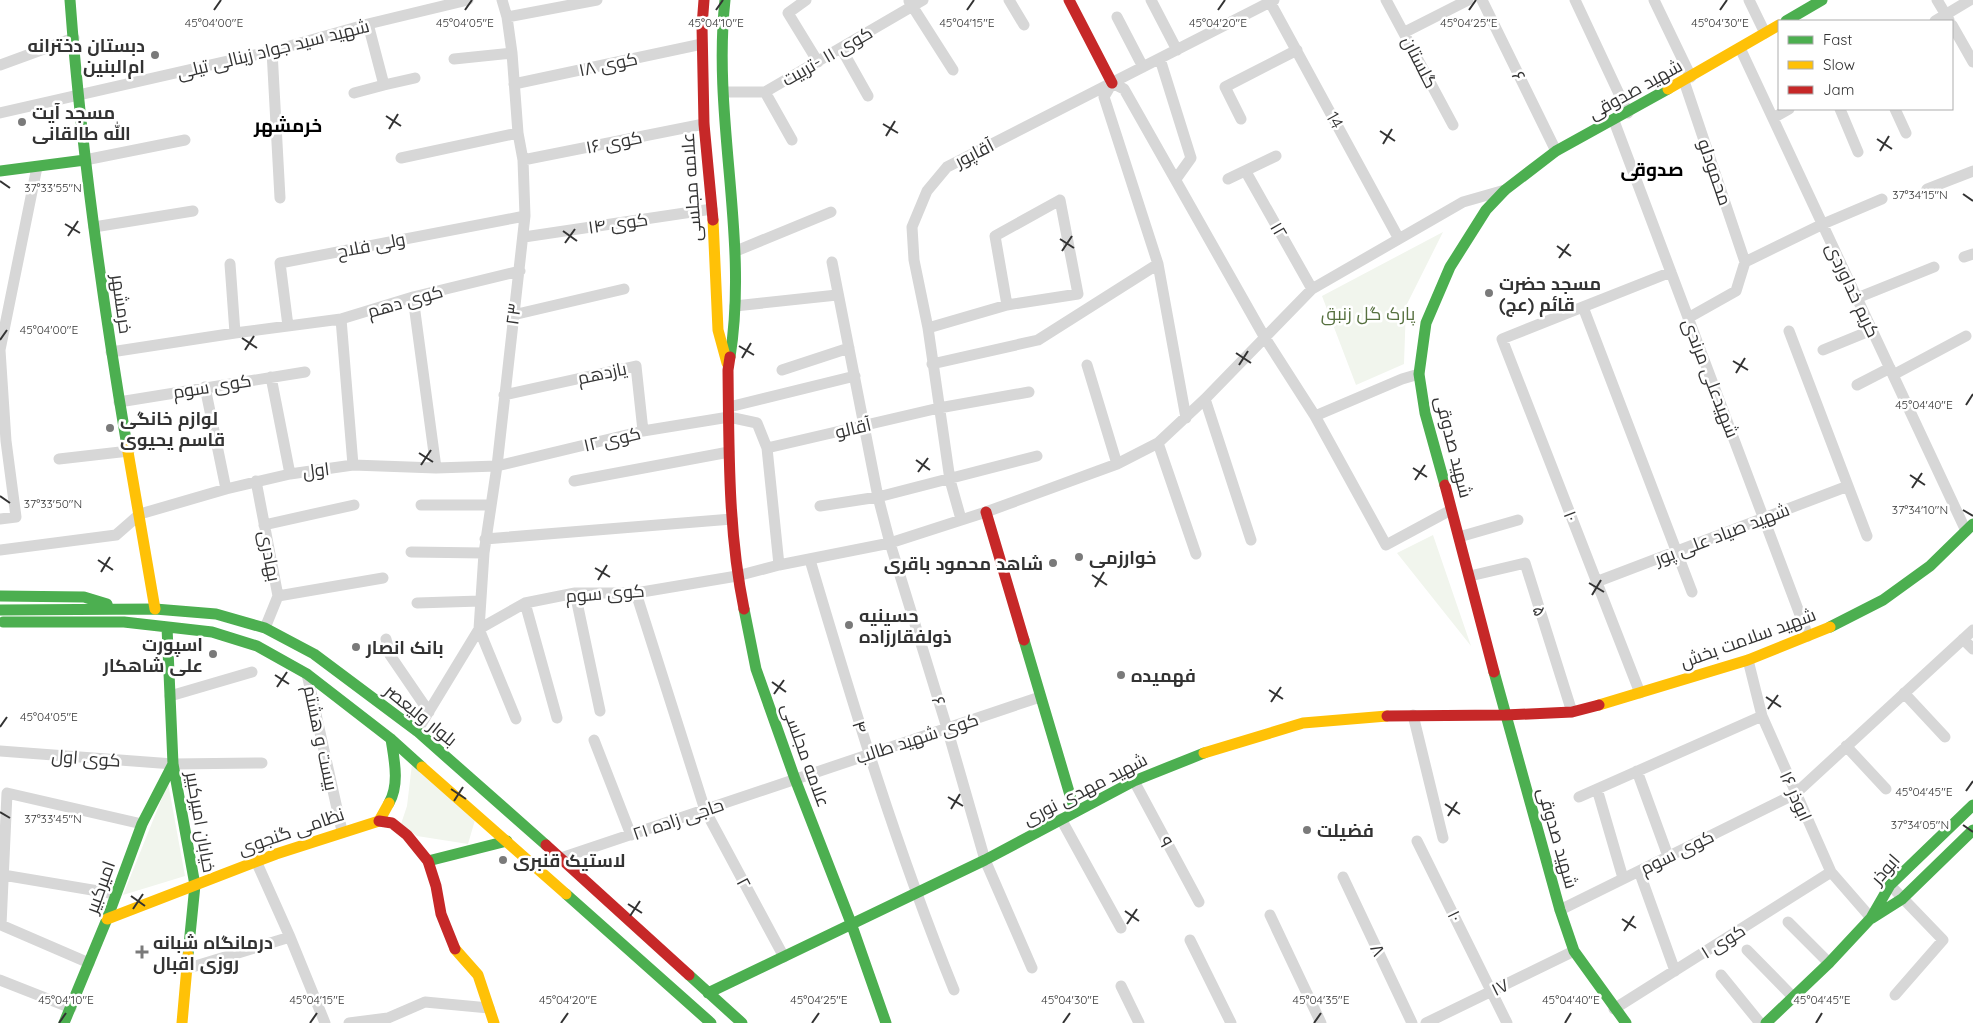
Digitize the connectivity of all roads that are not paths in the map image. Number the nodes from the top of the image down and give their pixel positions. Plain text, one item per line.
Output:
1 (70, 0) edge
2 (468, 0) edge
3 (502, 0) edge
4 (596, 0) edge
5 (704, 0) edge
6 (725, 0) edge
7 (806, 0) edge
8 (924, 0) edge
9 (1009, 0) edge
10 (1069, 0) edge
11 (1386, 0) edge
12 (1468, 0) edge
13 (1482, 0) edge
14 (1575, 0) edge
15 (1654, 0) edge
16 (1749, 0) edge
17 (1822, 0) edge
18 (1936, 0) edge
19 (1970, 0) edge
20 (1272, 1) edge
21 (1156, 2) edge
22 (910, 3) edge
23 (507, 17) junction
24 (1117, 17) dead end
25 (1788, 20) edge
26 (1949, 20) edge
27 (368, 24) junction
28 (1024, 25) dead end
29 (1778, 26) edge
30 (1953, 27) edge
31 (1405, 32) junction
32 (1765, 33) junction
33 (74, 38) junction
34 (702, 44) junction
35 (841, 48) junction
36 (1740, 48) junction
37 (272, 50) junction
38 (1177, 50) junction
39 (1296, 50) junction
40 (512, 54) junction
41 (454, 59) dead end
42 (1160, 59) junction
43 (818, 62) junction
44 (1973, 62) edge
45 (0, 65) edge
46 (1143, 67) junction
47 (953, 70) dead end
48 (416, 78) dead end
49 (1688, 79) junction
50 (1112, 83) junction
51 (514, 84) junction
52 (384, 85) junction
53 (703, 92) junction
54 (724, 92) junction
55 (765, 92) junction
56 (354, 93) dead end
57 (868, 96) dead end
58 (77, 97) junction
59 (1787, 110) edge
60 (1840, 110) edge
61 (1895, 110) edge
62 (1628, 113) junction
63 (0, 114) edge
64 (1773, 118) junction
65 (1241, 119) dead end
66 (1614, 121) junction
67 (704, 124) junction
68 (1453, 125) dead end
69 (518, 133) junction
70 (1906, 133) dead end
71 (185, 140) dead end
72 (792, 140) dead end
73 (1556, 151) junction
74 (1858, 152) dead end
75 (1276, 156) dead end
76 (401, 158) dead end
77 (85, 160) junction
78 (523, 160) junction
79 (38, 166) junction
80 (1973, 171) edge
81 (0, 172) edge
82 (1246, 172) junction
83 (1176, 179) junction
84 (1228, 179) dead end
85 (1927, 189) dead end
86 (1505, 190) junction
87 (280, 198) dead end
88 (1882, 199) dead end
89 (712, 209) junction
90 (193, 212) dead end
91 (830, 212) dead end
92 (525, 216) junction
93 (1823, 224) junction
94 (94, 228) junction
95 (524, 236) junction
96 (1400, 239) junction
97 (736, 251) junction
98 (832, 262) dead end
99 (1745, 262) junction
100 (230, 264) dead end
101 (1158, 264) junction
102 (1934, 267) dead end
103 (520, 271) junction
104 (1670, 272) junction
105 (624, 289) dead end
106 (1312, 289) junction
107 (837, 295) junction
108 (413, 297) junction
109 (1857, 298) junction
110 (1007, 305) junction
111 (735, 306) junction
112 (1583, 307) junction
113 (513, 315) junction
114 (1688, 318) junction
115 (341, 319) junction
116 (288, 326) junction
117 (928, 328) junction
118 (1872, 330) junction
119 (1789, 331) dead end
120 (235, 333) junction
121 (1966, 336) dead end
122 (1265, 338) junction
123 (849, 348) junction
124 (1823, 350) dead end
125 (111, 352) junction
126 (932, 364) junction
127 (1087, 365) dead end
128 (728, 370) junction
129 (782, 370) dead end
130 (305, 372) dead end
131 (1892, 372) junction
132 (1419, 374) junction
133 (855, 376) junction
134 (271, 377) junction
135 (1857, 385) dead end
136 (205, 387) junction
137 (1029, 392) dead end
138 (504, 395) junction
139 (1205, 399) junction
140 (119, 402) junction
141 (939, 408) junction
142 (729, 412) junction
143 (1315, 416) junction
144 (1186, 418) junction
145 (865, 426) junction
146 (643, 431) junction
147 (3, 441) edge
148 (1158, 444) junction
149 (767, 448) junction
150 (129, 451) junction
151 (729, 452) junction
152 (1037, 456) dead end
153 (59, 459) dead end
154 (1118, 464) junction
155 (353, 465) junction
156 (496, 466) junction
157 (436, 468) junction
158 (290, 474) junction
159 (950, 480) junction
160 (256, 481) junction
161 (574, 481) dead end
162 (1848, 486) junction
163 (226, 489) junction
164 (878, 497) junction
165 (354, 505) dead end
166 (421, 505) dead end
167 (490, 505) junction
168 (820, 506) dead end
169 (1452, 510) junction
170 (986, 512) junction
171 (140, 514) junction
172 (1764, 518) junction
173 (0, 519) edge
174 (732, 519) junction
175 (961, 519) junction
176 (1518, 520) dead end
177 (264, 525) junction
178 (1970, 528) edge
179 (1867, 536) dead end
180 (1459, 538) junction
181 (485, 539) junction
182 (1251, 540) dead end
183 (890, 543) junction
184 (0, 550) edge
185 (412, 552) dead end
186 (1676, 552) junction
187 (484, 553) junction
188 (1196, 554) dead end
189 (810, 560) junction
190 (779, 565) junction
191 (737, 576) junction
192 (1470, 576) junction
193 (383, 578) dead end
194 (1596, 582) junction
195 (1692, 592) dead end
196 (575, 593) junction
197 (636, 593) junction
198 (0, 596) edge
199 (278, 596) junction
200 (480, 600) junction
201 (417, 603) dead end
202 (525, 603) junction
203 (124, 609) junction
204 (0, 610) edge
205 (155, 610) junction
206 (0, 622) edge
207 (124, 622) junction
208 (167, 627) junction
209 (265, 628) junction
210 (479, 630) junction
211 (1973, 630) edge
212 (0, 634) edge
213 (1808, 636) junction
214 (386, 638) dead end
215 (1963, 639) junction
216 (1973, 649) edge
217 (1748, 660) junction
218 (252, 672) dead end
219 (307, 674) junction
220 (1640, 693) junction
221 (1904, 693) junction
222 (170, 696) junction
223 (1040, 697) junction
224 (600, 711) dead end
225 (428, 712) junction
226 (1572, 712) junction
227 (1413, 714) junction
228 (1505, 715) junction
229 (1762, 716) junction
230 (516, 718) dead end
231 (557, 718) dead end
232 (947, 728) junction
233 (417, 731) junction
234 (1945, 737) dead end
235 (391, 739) junction
236 (594, 740) dead end
237 (1846, 746) junction
238 (0, 751) edge
239 (868, 754) junction
240 (262, 763) dead end
241 (173, 764) junction
242 (1638, 771) junction
243 (795, 778) junction
244 (1134, 781) junction
245 (1597, 789) junction
246 (1886, 789) dead end
247 (1795, 794) junction
248 (1579, 797) dead end
249 (1973, 805) edge
250 (705, 810) junction
251 (1075, 812) junction
252 (1061, 819) junction
253 (379, 821) junction
254 (142, 824) junction
255 (1973, 830) edge
256 (342, 831) junction
257 (631, 835) junction
258 (1443, 838) dead end
259 (507, 840) junction
260 (1417, 841) dead end
261 (1668, 856) junction
262 (561, 858) junction
263 (985, 860) junction
264 (256, 861) junction
265 (428, 861) junction
266 (1639, 871) junction
267 (1831, 872) junction
268 (3, 875) junction
269 (1343, 877) dead end
270 (1623, 878) junction
271 (195, 885) junction
272 (1890, 885) junction
273 (916, 893) junction
274 (116, 894) junction
275 (1902, 899) junction
276 (1199, 902) dead end
277 (1560, 910) junction
278 (1270, 915) dead end
279 (1871, 918) junction
280 (107, 919) junction
281 (1788, 922) dead end
282 (851, 923) junction
283 (1121, 928) dead end
284 (290, 937) junction
285 (1190, 940) dead end
286 (1747, 950) dead end
287 (1574, 951) junction
288 (784, 957) junction
289 (89, 963) junction
290 (1829, 963) junction
291 (189, 968) junction
292 (1032, 968) dead end
293 (1675, 971) junction
294 (1721, 975) dead end
295 (0, 980) edge
296 (1121, 986) dead end
297 (954, 990) dead end
298 (1492, 991) junction
299 (708, 993) junction
300 (1895, 995) dead end
301 (1793, 997) junction
302 (691, 1006) junction
303 (71, 1008) junction
304 (489, 1008) junction
305 (1614, 1009) junction
306 (64, 1023) edge
307 (182, 1023) edge
308 (325, 1023) edge
309 (349, 1023) edge
310 (494, 1023) edge
311 (694, 1023) edge
312 (711, 1023) edge
313 (742, 1023) edge
314 (886, 1023) edge
315 (1139, 1023) edge
316 (1231, 1023) edge
317 (1321, 1023) edge
318 (1412, 1023) edge
319 (1426, 1023) edge
320 (1507, 1023) edge
321 (1626, 1023) edge
322 (1760, 1023) edge
323 (1766, 1023) edge

1 - 33 main road, خرمشهر
2 - 27 street, شهید سید جواد زینالی تیلی
3 - 23 street, ۲۳
4 - 23 street
5 - 34 main road, علامه مجلسی
6 - 54 main road, علامه مجلسی
7 - 43 street
8 - 22 street, کوی ۱۱ -تربیت
9 - 28 street
10 - 50 main road
11 - 31 street, گلستان
12 - 31 street
13 - 73 street, ۶
14 - 62 street
15 - 49 street
16 - 32 street
17 - 25 main road
18 - 26 street
19 - 26 street
20 - 38 street, آقاپور
20 - 39 street, 14
21 - 38 street
22 - 35 street, کوی ۱۱ -تربیت
22 - 47 street
23 - 40 street, ۲۳
24 - 46 street
27 - 37 street, شهید سید جواد زینالی تیلی
27 - 52 street
29 - 32 main road, شهید صدوقی
30 - 44 street
31 - 68 street, گلستان
32 - 36 main road, شهید صدوقی
33 - 45 street
33 - 58 main road, خرمشهر
34 - 51 street, کوی ۱۸
34 - 53 main road, علامه مجلسی
35 - 43 street, کوی ۱۱ -تربیت
35 - 57 street
36 - 49 main road, شهید صدوقی
36 - 64 street, کریم خداوردی
37 - 58 street, شهید سید جواد زینالی تیلی
37 - 87 street
38 - 42 street, آقاپور
39 - 65 street
39 - 96 street, 14
40 - 41 street
40 - 51 street, ۲۳
42 - 46 street, آقاپور
42 - 83 street
43 - 55 street, کوی ۱۱ -تربیت
46 - 50 street, آقاپور
48 - 52 street
49 - 62 main road, شهید صدوقی
49 - 99 street, محمودلو
50 - 83 street
50 - 101 street
50 - 117 street, آقاپور
51 - 69 street, ۲۳
52 - 56 street
53 - 54 main road
53 - 67 main road, علامه مجلسی
54 - 55 street, کوی ۱۱ -تربیت
54 - 97 main road, علامه مجلسی
55 - 72 street
58 - 63 street, شهید سید جواد زینالی تیلی
58 - 77 main road, خرمشهر
59 - 64 street
60 - 74 street
61 - 70 street
62 - 66 main road, شهید صدوقی
64 - 93 street, کریم خداوردی
66 - 73 main road, شهید صدوقی
66 - 104 street, شهیدعلی مرندی
67 - 78 street, کوی ۱۶
67 - 89 main road, علامه مجلسی
69 - 76 street
69 - 78 street, ۲۳
71 - 77 street
73 - 86 main road, شهید صدوقی
75 - 82 street
77 - 79 main road
77 - 94 main road, خرمشهر
78 - 92 street, ۲۳
79 - 81 main road
79 - 147 street
80 - 85 street
82 - 84 street
82 - 106 street, ۱۲
83 - 122 street
86 - 96 street, کوی سوم
86 - 132 main road, شهید صدوقی
88 - 93 street
89 - 95 street, کوی ۱۴
89 - 128 main road, علامه مجلسی
90 - 94 street
91 - 97 street
92 - 95 street, ۲۳
92 - 116 street, ولی فلاح
93 - 99 street
93 - 109 street, کریم خداوردی
94 - 125 main road, خرمشهر
95 - 103 street, ۲۳
96 - 106 street, کوی سوم
97 - 111 main road, علامه مجلسی
98 - 107 street, ۶
99 - 114 street
100 - 120 street
101 - 126 street
101 - 144 street
102 - 109 street
103 - 108 street, کوی دهم
103 - 113 street, ۲۳
104 - 112 street
104 - 114 street, شهیدعلی مرندی
105 - 113 street
106 - 122 street, کوی سوم
107 - 111 street
107 - 123 street, ۶
108 - 115 street, کوی دهم
108 - 157 street
109 - 118 street, کریم خداوردی
110 - 110 street
110 - 117 street
111 - 128 main road, علامه مجلسی
112 - 186 street
112 - 194 street, ۱۰
113 - 138 street, ۲۳
114 - 172 street, شهیدعلی مرندی
115 - 116 street, کوی دهم
115 - 155 street
116 - 120 street, کوی دهم
117 - 126 street, آقاپور
118 - 124 street
118 - 131 street, کریم خداوردی
119 - 162 street
120 - 125 street, کوی دهم
121 - 131 street
122 - 139 street, کوی سوم
122 - 143 street
123 - 129 street
123 - 133 street, ۶
125 - 140 main road, خرمشهر
126 - 141 street, آقاپور
127 - 154 street
128 - 142 main road, علامه مجلسی
130 - 134 street, کوی سوم
131 - 135 street
131 - 178 street, کریم خداوردی
132 - 143 street
132 - 169 main road, شهید صدوقی
133 - 142 street, کوی ۱۲
133 - 145 street, ۶
134 - 136 street, کوی سوم
134 - 158 street
136 - 140 street, کوی سوم
136 - 163 street
137 - 141 street
138 - 146 street, یازدهم
138 - 156 street, ۲۳
139 - 144 street, کوی سوم
139 - 182 street
140 - 150 main road, خرمشهر
141 - 145 street, آقالو
141 - 159 street, آقاپور
142 - 146 street, کوی ۱۲
142 - 149 street
142 - 151 main road, علامه مجلسی
143 - 169 street
144 - 148 street, کوی سوم
145 - 149 street, آقالو
145 - 164 street, ۶
146 - 156 street, کوی ۱۲
147 - 173 street
148 - 154 street, کوی سوم
148 - 188 street
149 - 190 street
150 - 153 street
150 - 171 main road, خرمشهر
151 - 161 street
151 - 174 main road, علامه مجلسی
152 - 159 street
154 - 170 street, کوی سوم
155 - 157 street, اول
155 - 158 street, اول
156 - 157 street, اول
156 - 167 street, ۲۳
158 - 160 street, اول
159 - 164 street
159 - 175 street, آقاپور
160 - 163 street, اول
160 - 177 street, بهادری
162 - 172 street, شهید صیاد علی پور
162 - 179 street
163 - 171 street, اول
164 - 168 street
164 - 183 street, ۶
165 - 177 street
166 - 167 street
167 - 181 street, ۲۳
169 - 180 main road, شهید صدوقی
170 - 175 street, کوی سوم
170 - 223 main road
171 - 184 street
171 - 205 main road, خرمشهر
172 - 186 street, شهید صیاد علی پور
172 - 213 street, شهیدعلی مرندی
174 - 181 street
174 - 191 main road, علامه مجلسی
175 - 183 street, کوی سوم
176 - 180 street
177 - 199 street, بهادری
178 - 213 main road, شهید سلامت بخش
180 - 192 main road, شهید صدوقی
181 - 187 street, ۲۳
183 - 189 street, کوی سوم
183 - 232 street, ۶
185 - 187 street
186 - 194 street, شهید صیاد علی پور
186 - 195 street
187 - 200 street, ۲۳
189 - 190 street, کوی سوم
189 - 239 street, ۴
190 - 191 street, کوی سوم
191 - 197 street, کوی سوم
191 - 243 main road, علامه مجلسی
192 - 226 street, ۵
192 - 228 main road, شهید صدوقی
193 - 199 street
194 - 220 street, ۱۰
196 - 197 street, کوی سوم
196 - 202 street, کوی سوم
196 - 224 street
197 - 250 street, ۲
198 - 203 main road
199 - 209 street, بهادری
200 - 201 street
200 - 210 street, ۲۳
202 - 210 street, کوی سوم
202 - 231 street
203 - 204 main road, بلوار ولیعصر
203 - 205 main road, بلوار ولیعصر
205 - 209 main road, بلوار ولیعصر
206 - 207 main road
207 - 208 main road
207 - 212 main road
208 - 219 main road
208 - 222 main road, خیابان امیرکبیر
209 - 233 main road, بلوار ولیعصر
210 - 225 street
210 - 230 street
211 - 215 street, کوی سوم
213 - 217 main road, شهید سلامت بخش
214 - 225 street
215 - 216 street
215 - 221 street, کوی سوم
217 - 220 main road, شهید سلامت بخش
217 - 229 street, ۱۶ ابوذر
218 - 222 street
219 - 235 main road
219 - 256 street, بیست و هشتم
220 - 226 main road, شهید سلامت بخش
221 - 234 street
221 - 237 street, کوی سوم
222 - 241 main road, خیابان امیرکبیر
223 - 232 street, کوی شهید طالب
223 - 251 main road
225 - 233 street
226 - 228 main road, شهید سلامت بخش
227 - 228 main road, شهید مهدی نوری
227 - 244 main road, شهید مهدی نوری
227 - 258 street
228 - 277 main road, شهید صدوقی
229 - 242 street
229 - 247 street, ۱۶ ابوذر
232 - 239 street, کوی شهید طالب
232 - 263 street, ۶
233 - 262 main road, بلوار ولیعصر
235 - 253 main road
235 - 259 main road
236 - 257 street
237 - 246 street
237 - 247 street, کوی سوم
238 - 241 street, کوی اول
239 - 243 street, کوی شهید طالب
239 - 273 street, ۴
240 - 241 street, کوی اول
241 - 254 main road, امیرکبیر
241 - 271 main road, خیابان امیرکبیر
242 - 245 street
242 - 261 street
243 - 250 street, ۲۱ حاجی زاده
243 - 282 main road, علامه مجلسی
244 - 251 main road, شهید مهدی نوری
244 - 276 street, ۹
245 - 248 street
245 - 270 street
247 - 261 street, کوی سوم
247 - 267 street, ۱۶ ابوذر
249 - 272 main road, ابوذر
250 - 257 street, ۲۱ حاجی زاده
250 - 288 street, ۲
251 - 252 main road, شهید مهدی نوری
252 - 263 main road, شهید مهدی نوری
252 - 283 street
253 - 256 main road, نظامی گنجوی
253 - 265 main road
254 - 268 street
254 - 274 main road, امیرکبیر
255 - 275 main road, ابوذر
256 - 264 main road, نظامی گنجوی
257 - 262 street, ۲۱ حاجی زاده
259 - 265 main road
259 - 302 main road
260 - 298 street, ۱۰
261 - 266 street, کوی سوم
262 - 299 main road, بلوار ولیعصر
263 - 273 main road, شهید مهدی نوری
263 - 292 street
264 - 271 main road, نظامی گنجوی
264 - 284 street
265 - 304 main road
266 - 270 street, کوی سوم
266 - 293 street
267 - 279 street, ۱۶ ابوذر
267 - 293 street, کوی ۱
268 - 274 street
268 - 289 street
269 - 318 street, ۸
270 - 277 street, کوی سوم
271 - 280 main road, نظامی گنجوی
271 - 291 main road, خیابان امیرکبیر
272 - 275 street
272 - 279 main road, ابوذر
273 - 282 main road, شهید مهدی نوری
273 - 297 street, ۴
274 - 280 main road, امیرکبیر
275 - 279 main road, ابوذر
275 - 300 street
277 - 287 main road, شهید صدوقی
278 - 317 street
279 - 290 main road, ابوذر
280 - 289 main road, امیرکبیر
281 - 290 street
282 - 288 main road, شهید مهدی نوری
282 - 314 main road, علامه مجلسی
284 - 291 street
284 - 308 street
285 - 316 street
286 - 301 street
287 - 298 street, ۱۷
287 - 305 main road, شهید صدوقی
288 - 299 main road, شهید مهدی نوری
289 - 303 main road, امیرکبیر
290 - 301 main road, ابوذر
291 - 307 main road, خیابان امیرکبیر
293 - 305 street, کوی ۱
294 - 322 street
295 - 303 street
296 - 315 street
298 - 319 street, ۱۷
298 - 320 street, ۱۰
299 - 313 main road, بلوار ولیعصر
301 - 323 main road, ابوذر
302 - 311 street
302 - 312 main road
303 - 306 main road, امیرکبیر
304 - 309 street
304 - 310 main road
305 - 321 main road, شهید صدوقی

